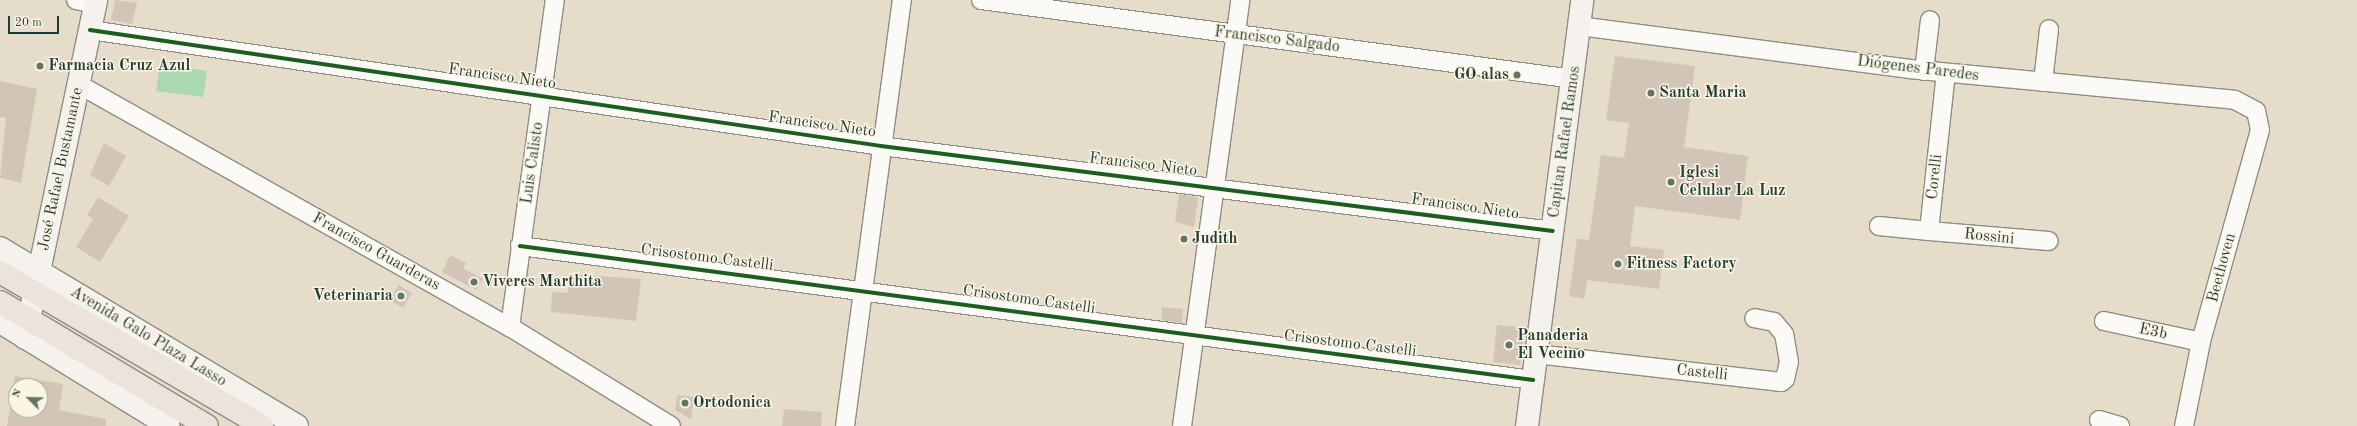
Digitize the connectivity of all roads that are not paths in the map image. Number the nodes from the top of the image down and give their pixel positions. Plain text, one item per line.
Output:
1 (555, 0) edge
2 (902, 0) edge
3 (981, 0) edge
4 (1240, 0) edge
5 (1582, 0) edge
6 (89, 1) edge
7 (1930, 20) dead end
8 (1579, 26) junction
9 (2048, 29) dead end
10 (90, 30) junction
11 (1234, 35) junction
12 (1924, 71) junction
13 (1946, 74) junction
14 (1574, 79) junction
15 (2043, 82) junction
16 (78, 84) junction
17 (543, 95) junction
18 (2256, 111) joint
19 (881, 146) junction
20 (1214, 185) junction
21 (1879, 226) dead end
22 (1553, 231) junction
23 (1929, 231) junction
24 (2049, 241) dead end
25 (520, 246) junction
26 (0, 248) edge
27 (39, 271) junction
28 (0, 272) edge
29 (862, 289) junction
30 (35, 293) junction
31 (0, 302) edge
32 (1754, 318) dead end
33 (2104, 321) dead end
34 (0, 322) edge
35 (510, 327) junction
36 (26, 328) junction
37 (1194, 335) junction
38 (2201, 342) junction
39 (1536, 354) junction
40 (1533, 380) junction
41 (2098, 420) dead end
42 (2189, 424) edge
43 (169, 426) edge
44 (207, 426) edge
45 (262, 426) edge
46 (297, 426) edge
47 (671, 426) edge
48 (845, 426) edge
49 (1182, 426) edge
50 (1527, 426) edge
51 (2120, 426) edge

1 - 17 street, Luis Calisto
2 - 19 street
3 - 11 street, Francisco Salgado
4 - 11 street
5 - 8 street, Capitan Rafael Ramos
6 - 10 street, José Rafael Bustamante
7 - 12 street
8 - 12 street, Diógenes Paredes
8 - 14 street, Capitan Rafael Ramos
9 - 15 street
10 - 16 street, José Rafael Bustamante
10 - 17 street, Francisco Nieto
11 - 14 street, Francisco Salgado
11 - 20 street
12 - 13 street, Diógenes Paredes
13 - 15 street, Diógenes Paredes
13 - 23 street, Corelli
14 - 22 street, Capitan Rafael Ramos
15 - 18 street, Diógenes Paredes
16 - 27 street, José Rafael Bustamante
16 - 35 street, Francisco Guarderas
17 - 19 street, Francisco Nieto
17 - 25 street, Luis Calisto
18 - 38 street, Beethoven
19 - 20 street, Francisco Nieto
19 - 29 street
20 - 22 street, Francisco Nieto
20 - 37 street
21 - 23 street
22 - 39 street, Capitan Rafael Ramos
23 - 24 street, Rossini
25 - 29 street, Crisostomo Castelli
25 - 35 street, Luis Calisto
26 - 27 street, Avenida Galo Plaza Lasso
27 - 30 street, José Rafael Bustamante
27 - 46 street, Avenida Galo Plaza Lasso
28 - 30 main road, Avenida Galo Plaza Lasso
29 - 37 street, Crisostomo Castelli
29 - 48 street
30 - 36 street, José Rafael Bustamante
30 - 45 main road, Avenida Galo Plaza Lasso
31 - 36 main road
32 - 39 street, Castelli
33 - 38 street, E3b
34 - 36 street
35 - 47 street, Francisco Guarderas
36 - 43 street
36 - 44 main road
37 - 40 street, Crisostomo Castelli
37 - 49 street
38 - 42 street, Beethoven
39 - 40 street, Capitan Rafael Ramos
40 - 50 street, Capitan Rafael Ramos
41 - 51 street

